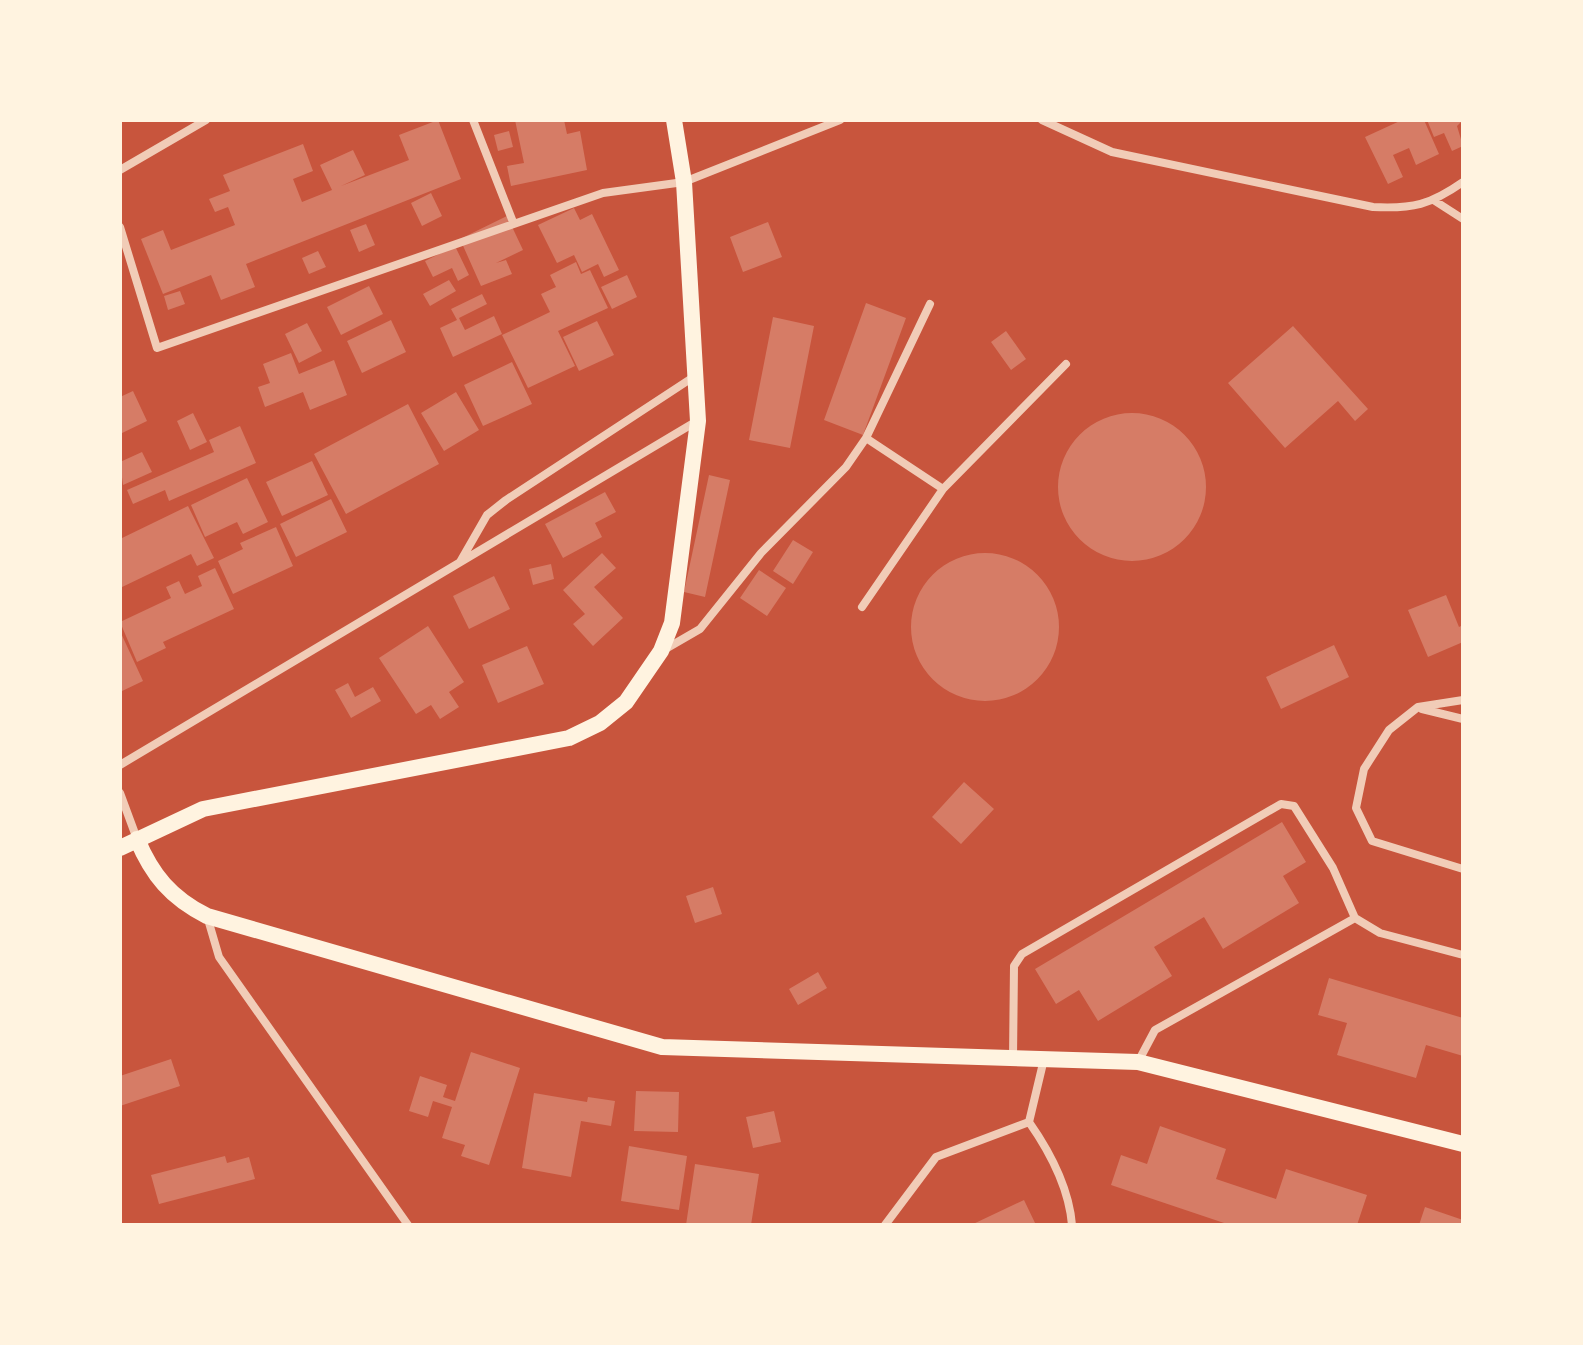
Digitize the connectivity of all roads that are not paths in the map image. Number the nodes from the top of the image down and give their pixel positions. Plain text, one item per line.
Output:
1 (206, 120) edge
2 (473, 120) edge
3 (674, 120) edge
4 (840, 120) edge
5 (1042, 120) edge
6 (120, 170) edge
7 (684, 182) junction
8 (1463, 182) edge
9 (1435, 201) junction
10 (1463, 219) edge
11 (513, 222) junction
12 (120, 227) edge
13 (930, 304) dead end
14 (1066, 364) dead end
15 (695, 376) junction
16 (698, 421) junction
17 (866, 438) junction
18 (943, 489) junction
19 (459, 563) junction
20 (862, 607) dead end
21 (661, 651) junction
22 (1463, 700) edge
23 (1418, 707) junction
24 (1463, 719) edge
25 (120, 765) edge
26 (120, 793) edge
27 (137, 839) junction
28 (120, 848) edge
29 (1463, 869) edge
30 (207, 916) junction
31 (1355, 918) junction
32 (1463, 955) edge
33 (1013, 1059) junction
34 (1044, 1059) junction
35 (1138, 1062) junction
36 (1029, 1122) junction
37 (1463, 1144) edge
38 (408, 1225) edge
39 (885, 1225) edge
40 (1072, 1225) edge

1 - 6 street
2 - 11 street
3 - 7 main road
4 - 7 street
5 - 9 street
7 - 11 street
7 - 15 main road
8 - 9 street
9 - 10 street
11 - 12 street
13 - 17 street
14 - 18 street
15 - 16 main road
15 - 19 street
16 - 19 street
16 - 21 main road
17 - 18 street
17 - 21 street
18 - 20 street
19 - 25 street
21 - 27 main road
22 - 23 street
23 - 24 street
23 - 29 street
26 - 27 street
27 - 28 main road
27 - 30 main road
30 - 33 main road
30 - 38 street
31 - 32 street
31 - 33 street
31 - 35 street
33 - 34 main road
34 - 35 main road
34 - 36 street
35 - 37 main road
36 - 39 street
36 - 40 street

